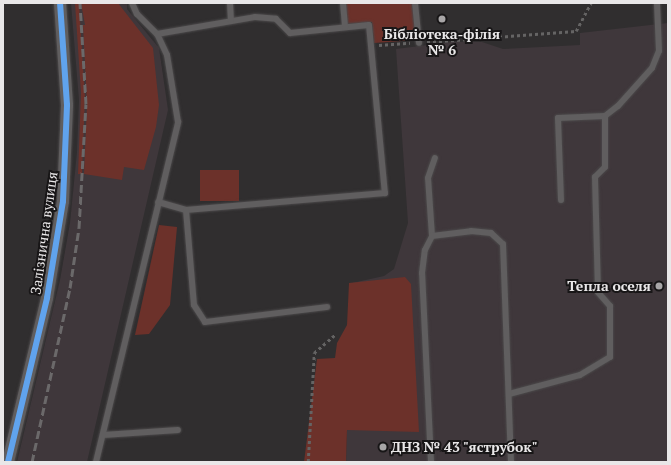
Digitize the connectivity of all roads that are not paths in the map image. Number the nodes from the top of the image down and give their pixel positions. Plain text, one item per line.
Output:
1 (60, 3) edge
2 (132, 3) edge
3 (230, 3) edge
4 (343, 3) edge
5 (415, 3) edge
6 (657, 3) edge
7 (231, 21) junction
8 (345, 27) junction
9 (157, 34) junction
10 (419, 43) road end
11 (605, 116) junction
12 (435, 158) dead end
13 (561, 200) dead end
14 (158, 202) junction
15 (186, 210) junction
16 (432, 236) junction
17 (327, 307) dead end
18 (509, 394) junction
19 (178, 430) dead end
20 (103, 435) junction
21 (8, 462) edge
22 (96, 462) edge
23 (431, 462) edge
24 (511, 462) edge

1 - 21 street, Залізнична вулиця
2 - 9 lane
3 - 7 lane
4 - 8 lane
5 - 10 lane
6 - 11 lane
7 - 8 lane
7 - 9 lane
8 - 15 lane
9 - 14 lane
11 - 13 lane
11 - 18 lane
12 - 16 lane
14 - 15 lane
14 - 20 lane
15 - 17 lane
16 - 18 lane
16 - 23 lane
18 - 24 lane
19 - 20 lane
20 - 22 lane

